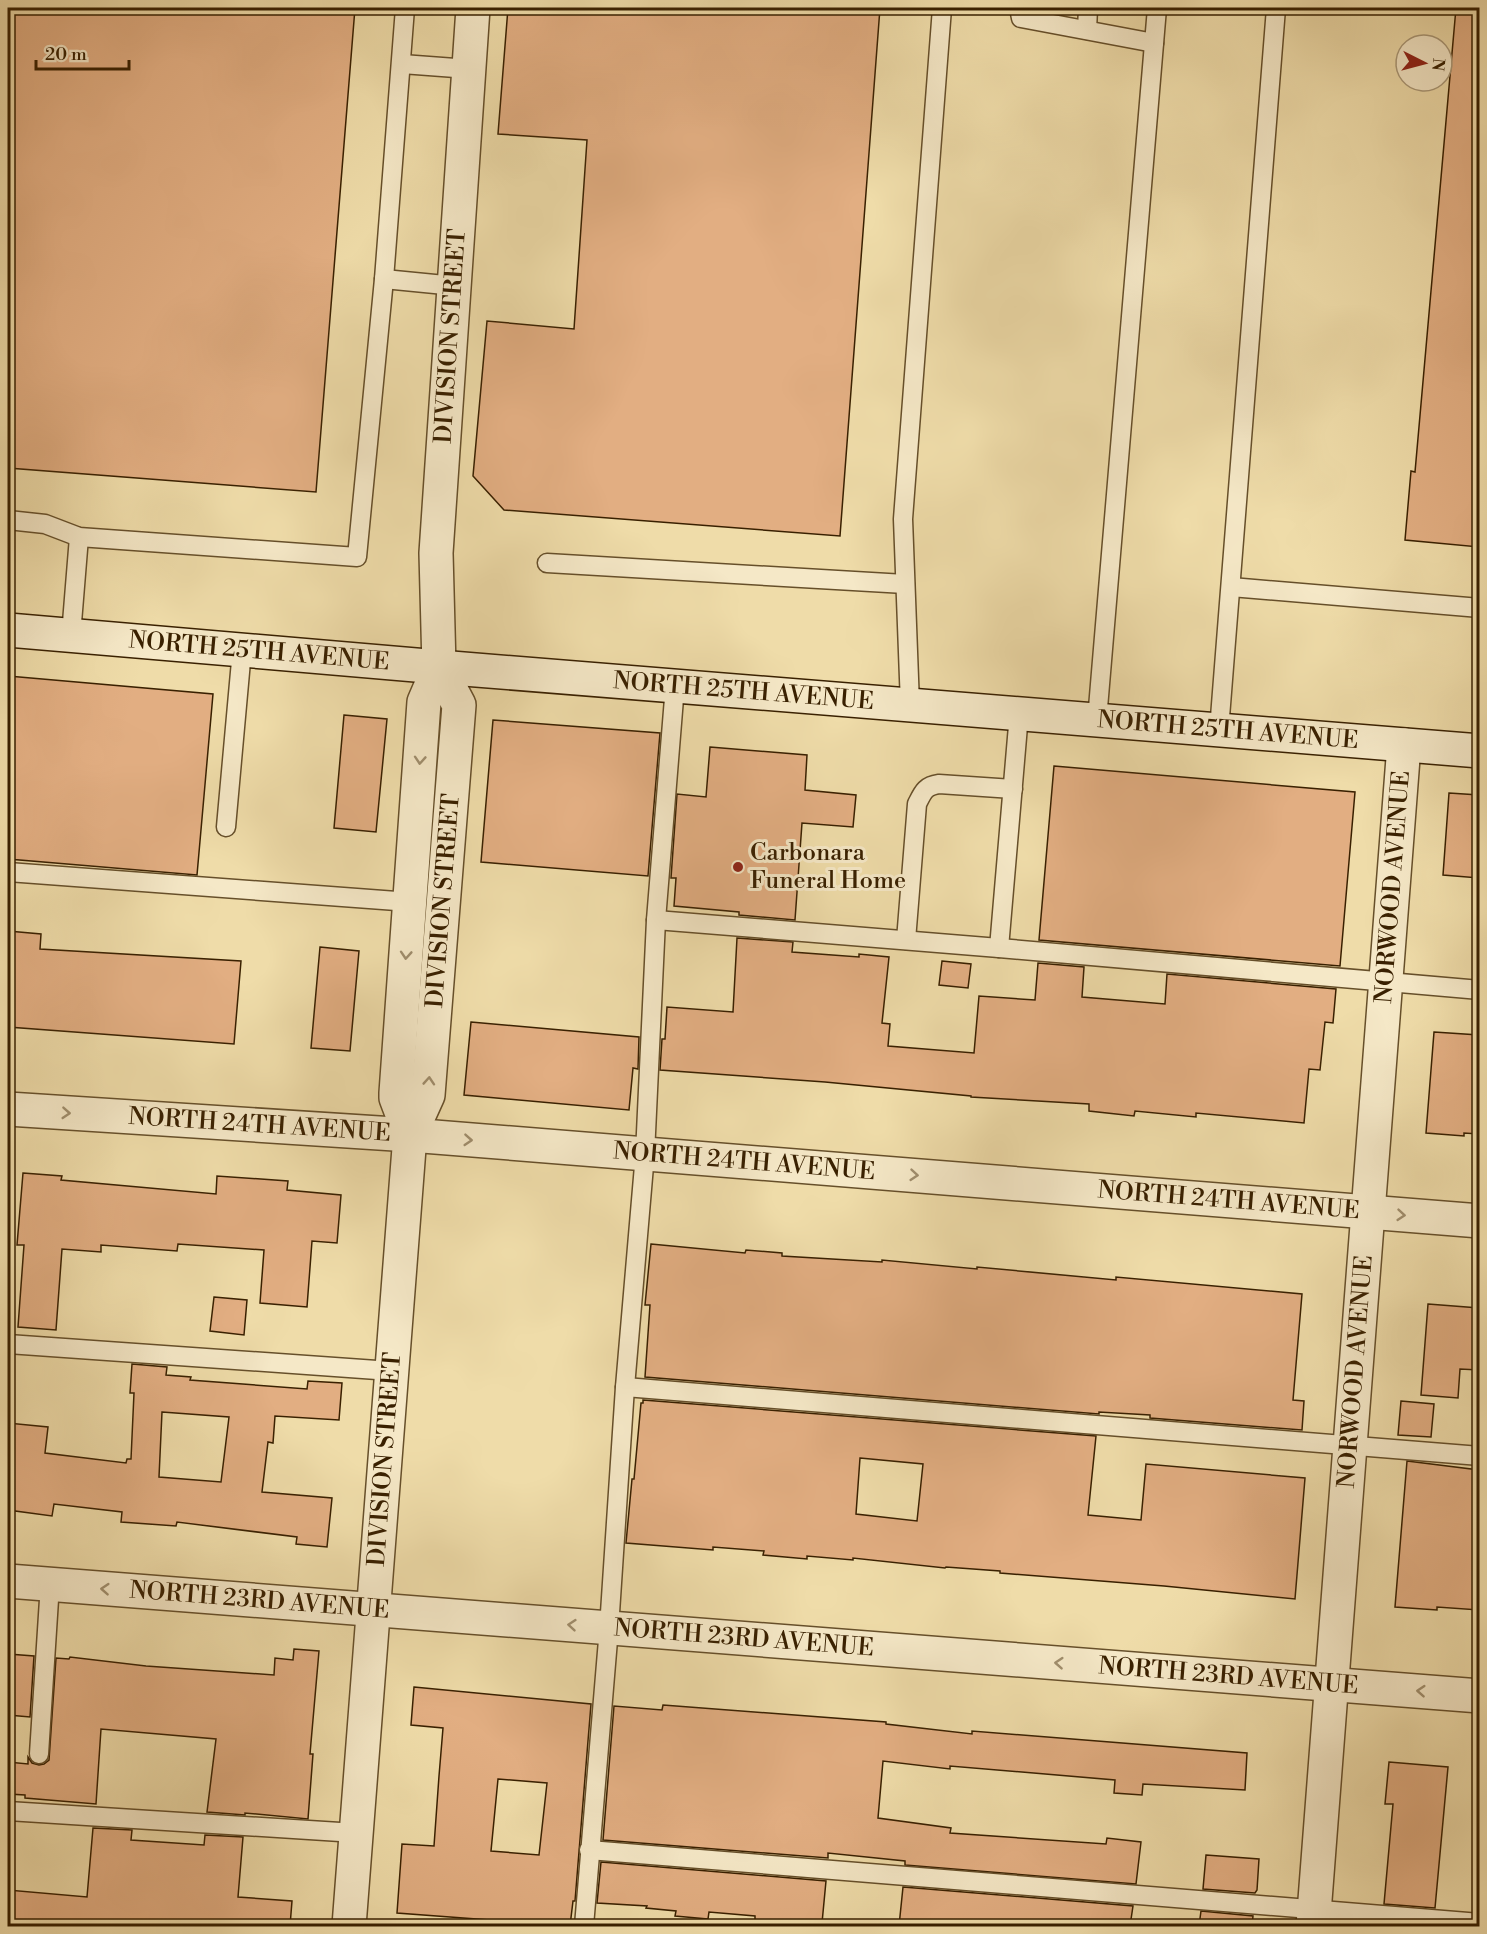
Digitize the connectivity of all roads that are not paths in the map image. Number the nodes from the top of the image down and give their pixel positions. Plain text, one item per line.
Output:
1 (405, 8) edge
2 (473, 8) edge
3 (942, 8) edge
4 (1088, 8) edge
5 (1157, 8) edge
6 (1276, 8) edge
7 (1020, 13) edge
8 (1087, 30) junction
9 (1154, 43) junction
10 (402, 64) junction
11 (469, 69) junction
12 (384, 279) junction
13 (455, 286) junction
14 (8, 520) edge
15 (79, 537) junction
16 (547, 563) dead end
17 (905, 584) junction
18 (1231, 587) junction
19 (1479, 608) edge
20 (8, 630) edge
21 (72, 635) junction
22 (242, 650) junction
23 (439, 667) junction
24 (675, 686) junction
25 (910, 705) junction
26 (1019, 714) junction
27 (1097, 720) junction
28 (1219, 730) junction
29 (1404, 745) junction
30 (1479, 751) edge
31 (1013, 789) junction
32 (226, 827) dead end
33 (8, 872) edge
34 (410, 902) junction
35 (656, 920) junction
36 (906, 940) junction
37 (999, 948) junction
38 (1386, 982) junction
39 (1479, 990) edge
40 (8, 1109) edge
41 (410, 1135) junction
42 (645, 1154) junction
43 (1368, 1212) junction
44 (1479, 1221) edge
45 (8, 1344) edge
46 (391, 1371) junction
47 (625, 1387) junction
48 (1350, 1445) junction
49 (1479, 1456) edge
50 (8, 1581) edge
51 (50, 1584) junction
52 (373, 1610) junction
53 (609, 1628) junction
54 (1332, 1684) junction
55 (1479, 1696) edge
56 (39, 1754) dead end
57 (8, 1811) edge
58 (356, 1833) junction
59 (589, 1850) junction
60 (1314, 1917) edge
61 (1479, 1923) edge
62 (349, 1926) edge
63 (584, 1926) edge

1 - 10 lane
2 - 11 street, DIVISION STREET
3 - 17 lane
4 - 8 lane
5 - 9 lane
6 - 18 lane
7 - 8 lane
8 - 9 lane
9 - 27 lane
10 - 11 lane
10 - 12 lane
11 - 13 street, DIVISION STREET
12 - 13 lane
12 - 15 lane
13 - 23 street, DIVISION STREET
14 - 15 lane
15 - 21 lane
16 - 17 lane
17 - 25 lane
18 - 19 lane
18 - 28 lane
20 - 21 street, NORTH 25TH AVENUE
21 - 22 street, NORTH 25TH AVENUE
22 - 23 street, NORTH 25TH AVENUE
22 - 32 lane
23 - 24 street, NORTH 25TH AVENUE
23 -> 34 street, DIVISION STREET
41 -> 23 street, DIVISION STREET
24 - 25 street, NORTH 25TH AVENUE
24 - 35 lane
25 - 26 street, NORTH 25TH AVENUE
26 - 27 street, NORTH 25TH AVENUE
26 - 31 lane
27 - 28 street, NORTH 25TH AVENUE
28 - 29 street, NORTH 25TH AVENUE
29 - 30 street, NORTH 25TH AVENUE
29 - 38 street, NORWOOD AVENUE
31 - 36 lane
31 - 37 lane
33 - 34 lane
34 -> 41 street, DIVISION STREET
35 - 36 lane
35 - 42 lane
36 - 37 lane
37 - 38 lane
38 - 39 lane
38 - 43 street, NORWOOD AVENUE
40 -> 41 street, NORTH 24TH AVENUE
41 -> 42 street, NORTH 24TH AVENUE
41 - 46 street, DIVISION STREET
42 -> 43 street, NORTH 24TH AVENUE
42 - 47 lane
43 -> 44 street, NORTH 24TH AVENUE
43 - 48 street, NORWOOD AVENUE
45 - 46 lane
46 - 52 street, DIVISION STREET
47 - 48 lane
47 - 53 lane
48 - 49 lane
48 - 54 street, NORWOOD AVENUE
50 - 51 street, NORTH 23RD AVENUE
52 -> 51 street, NORTH 23RD AVENUE
51 - 56 lane
53 -> 52 street, NORTH 23RD AVENUE
52 - 58 street, DIVISION STREET
54 -> 53 street, NORTH 23RD AVENUE
53 - 59 lane
55 -> 54 street, NORTH 23RD AVENUE
54 - 60 street, NORWOOD AVENUE
57 - 58 lane
58 - 62 street, DIVISION STREET
59 - 60 lane
59 - 63 lane
60 - 61 lane

